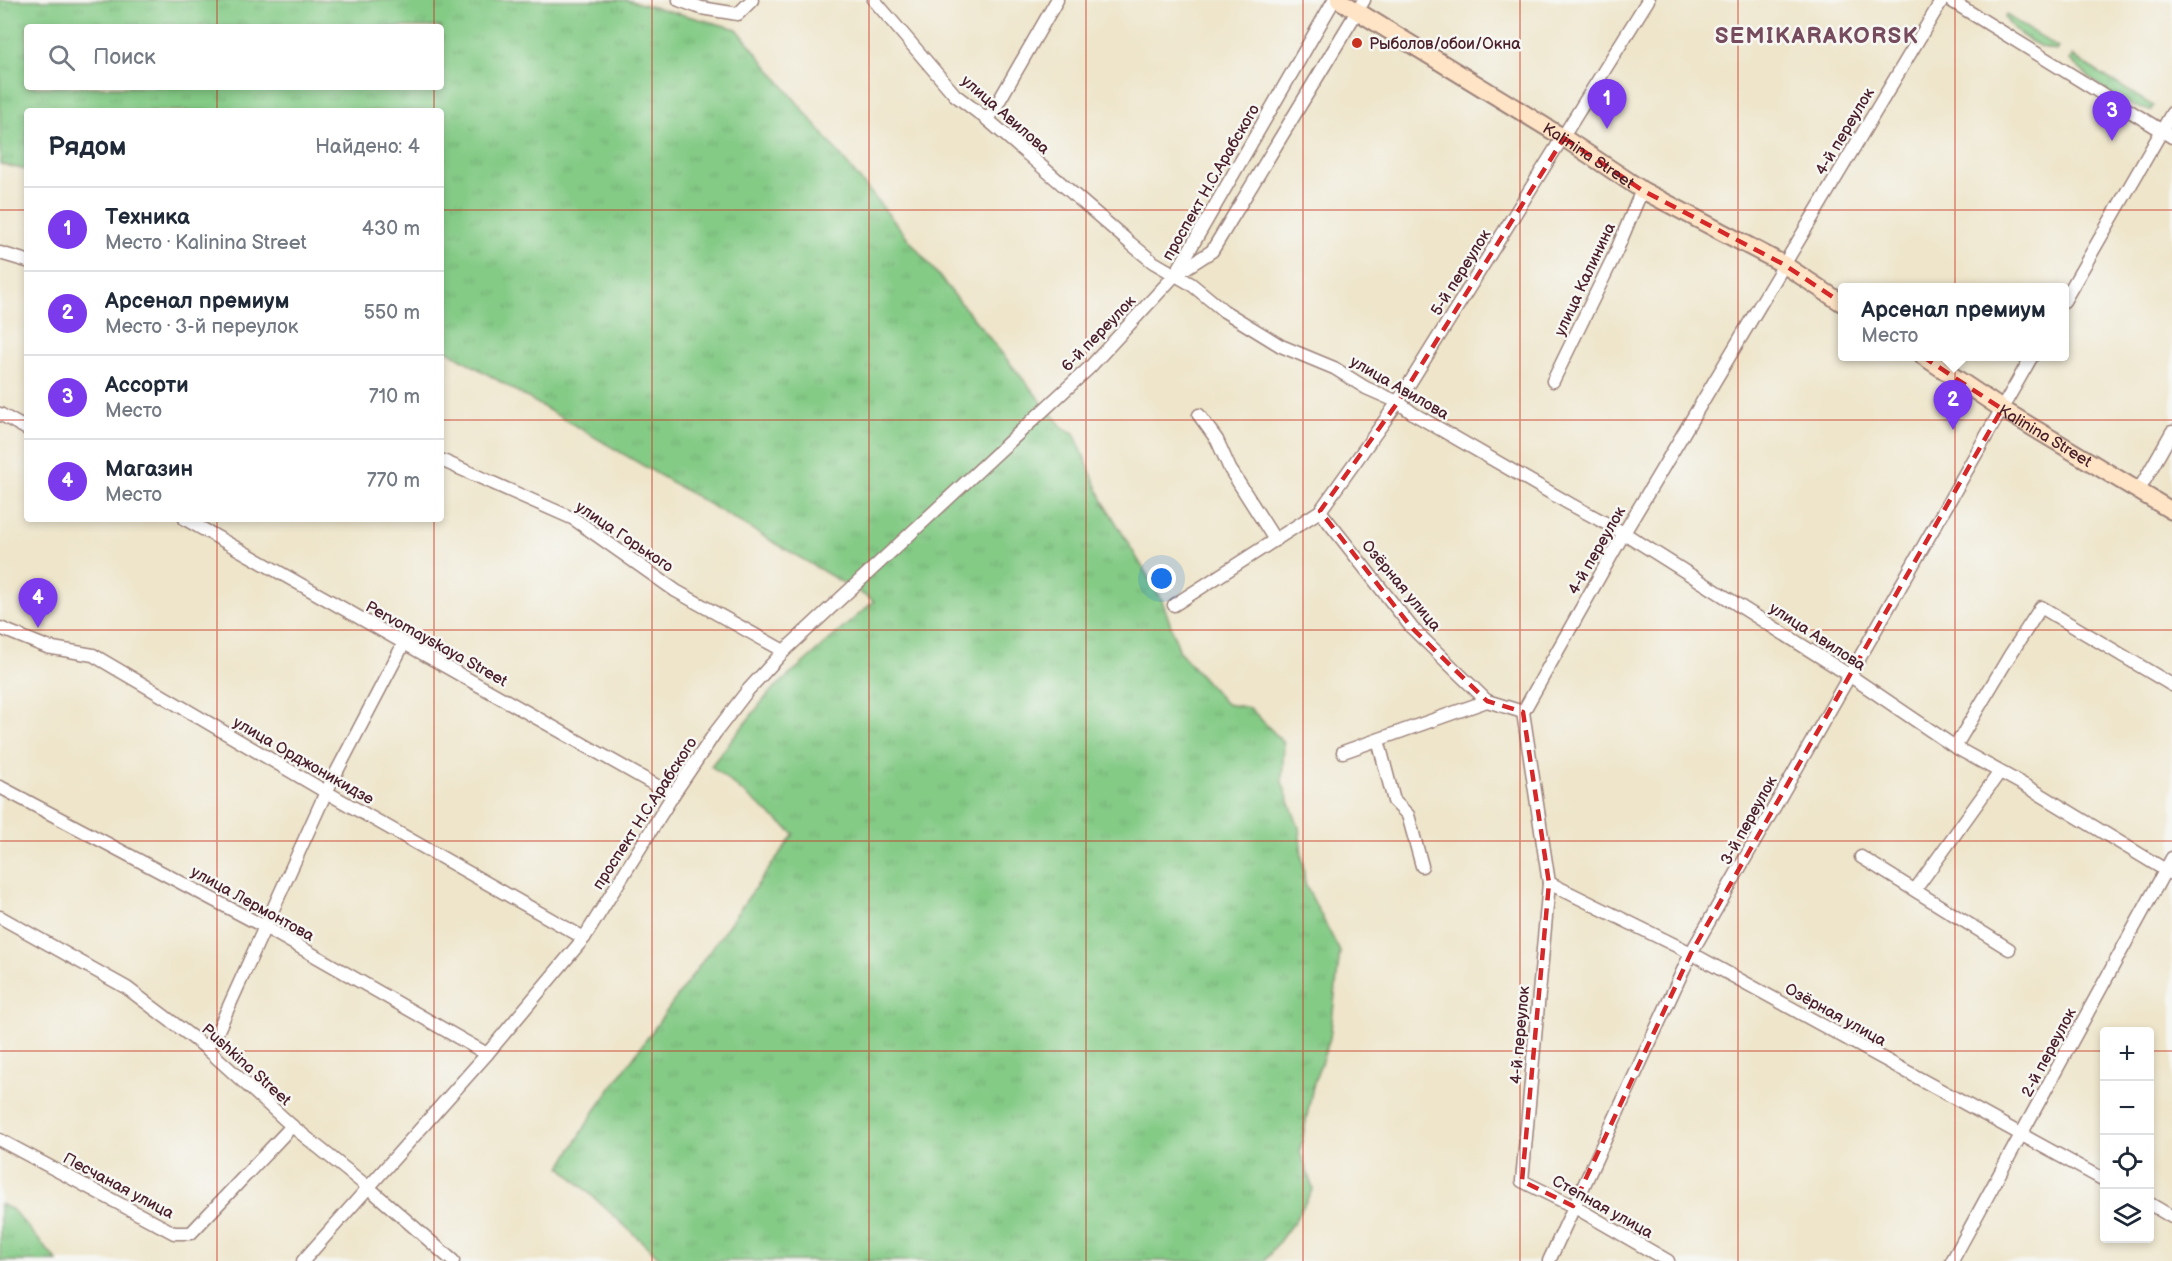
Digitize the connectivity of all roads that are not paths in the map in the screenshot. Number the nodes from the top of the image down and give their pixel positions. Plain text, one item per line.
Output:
1 (680, 0) edge
2 (752, 0) edge
3 (874, 0) edge
4 (1057, 0) edge
5 (1337, 0) edge
6 (1648, 0) edge
7 (1942, 0) edge
8 (1958, 2) edge
9 (1360, 5) edge
10 (2172, 113) edge
11 (988, 120) junction
12 (2167, 134) edge
13 (1564, 138) junction
14 (1642, 190) junction
15 (0, 253) edge
16 (24, 260) edge
17 (1783, 264) junction
18 (1175, 275) junction
19 (2069, 293) edge
20 (1838, 300) edge
21 (1929, 361) edge
22 (2030, 361) edge
23 (1553, 381) dead end
24 (1398, 402) junction
25 (2002, 409) junction
26 (1042, 412) joint
27 (0, 414) edge
28 (1199, 415) dead end
29 (24, 427) edge
30 (2172, 432) edge
31 (444, 461) edge
32 (2139, 490) junction
33 (1320, 511) junction
34 (2172, 511) edge
35 (190, 522) edge
36 (1624, 533) junction
37 (1275, 540) junction
38 (1174, 605) dead end
39 (0, 628) edge
40 (404, 644) junction
41 (784, 651) junction
42 (1849, 675) junction
43 (2172, 685) edge
44 (1487, 701) junction
45 (1523, 712) junction
46 (1378, 740) junction
47 (1955, 747) junction
48 (1343, 752) dead end
49 (1999, 773) junction
50 (0, 787) edge
51 (326, 792) junction
52 (673, 795) junction
53 (1861, 857) dead end
54 (2172, 858) edge
55 (1422, 866) dead end
56 (2169, 872) edge
57 (1549, 883) junction
58 (1915, 890) junction
59 (0, 917) edge
60 (263, 926) junction
61 (584, 938) junction
62 (2008, 949) dead end
63 (1691, 953) junction
64 (205, 1047) junction
65 (487, 1054) junction
66 (292, 1126) junction
67 (2023, 1135) junction
68 (0, 1140) edge
69 (2100, 1177) edge
70 (1522, 1181) joint
71 (369, 1188) junction
72 (1573, 1206) junction
73 (2154, 1206) edge
74 (2172, 1216) edge
75 (303, 1261) edge
76 (453, 1261) edge
77 (1549, 1261) edge
78 (1668, 1261) edge
79 (1952, 1261) edge

1 - 2 street
3 - 11 street, улица Авилова
4 - 11 street
5 - 9 main road, Kalinina Street
5 - 18 street, проспект Н.С.Арабского
6 - 13 street, 5-й переулок
7 - 17 street, 4-й переулок
8 - 12 street
9 - 13 main road, Kalinina Street
9 - 18 street, проспект Н.С.Арабского
10 - 12 street
11 - 18 street, улица Авилова
12 - 19 street
13 - 14 main road, Kalinina Street
13 - 24 street, 5-й переулок
14 - 17 main road, Kalinina Street
14 - 23 street, улица Калинина
15 - 16 street
17 - 20 main road, Kalinina Street
17 - 36 street, 4-й переулок
18 - 24 street, улица Авилова
18 - 26 street, 6-й переулок
21 - 25 main road, Kalinina Street
22 - 25 street, 3-й переулок
24 - 33 street, 5-й переулок
24 - 36 street, улица Авилова
25 - 32 main road, Kalinina Street
25 - 42 street, 3-й переулок
26 - 41 street, проспект Н.С.Арабского
27 - 29 street
28 - 37 street
30 - 32 street
31 - 41 street, улица Горького
32 - 34 main road, Kalinina Street
33 - 37 street, 5-й переулок
33 - 44 street, Озёрная улица
35 - 40 street, Pervomayskaya Street
36 - 42 street, улица Авилова
36 - 45 street, 4-й переулок
37 - 38 street, 5-й переулок
39 - 51 street, улица Орджоникидзе
40 - 51 street
40 - 52 street, Pervomayskaya Street
41 - 52 street, проспект Н.С.Арабского
42 - 47 street, улица Авилова
42 - 63 street, 3-й переулок
43 - 47 street
44 - 45 street
44 - 46 street
45 - 57 street, 4-й переулок
46 - 48 street
46 - 55 street
47 - 49 street, улица Авилова
49 - 56 street, улица Авилова
49 - 58 street
50 - 60 street, улица Лермонтова
51 - 60 street
51 - 61 street, улица Орджоникидзе
52 - 61 street, проспект Н.С.Арабского
53 - 58 street
54 - 56 street, 2-й переулок
56 - 67 street, 2-й переулок
57 - 63 street, Озёрная улица
57 - 70 street, 4-й переулок
58 - 62 street
59 - 64 street, Pushkina Street
60 - 64 street
60 - 65 street, улица Лермонтова
61 - 65 street, проспект Н.С.Арабского
63 - 67 street, Озёрная улица
63 - 72 street, 3-й переулок
64 - 66 street, Pushkina Street
65 - 71 street, проспект Н.С.Арабского
66 - 68 street, Песчаная улица
66 - 71 street, Pushkina Street
67 - 69 street, Озёрная улица
67 - 79 street, 2-й переулок
70 - 72 street, Степная улица
71 - 75 street, проспект Н.С.Арабского
71 - 76 street, Pushkina Street
72 - 77 street, 3-й переулок
72 - 78 street, Степная улица
73 - 74 street

